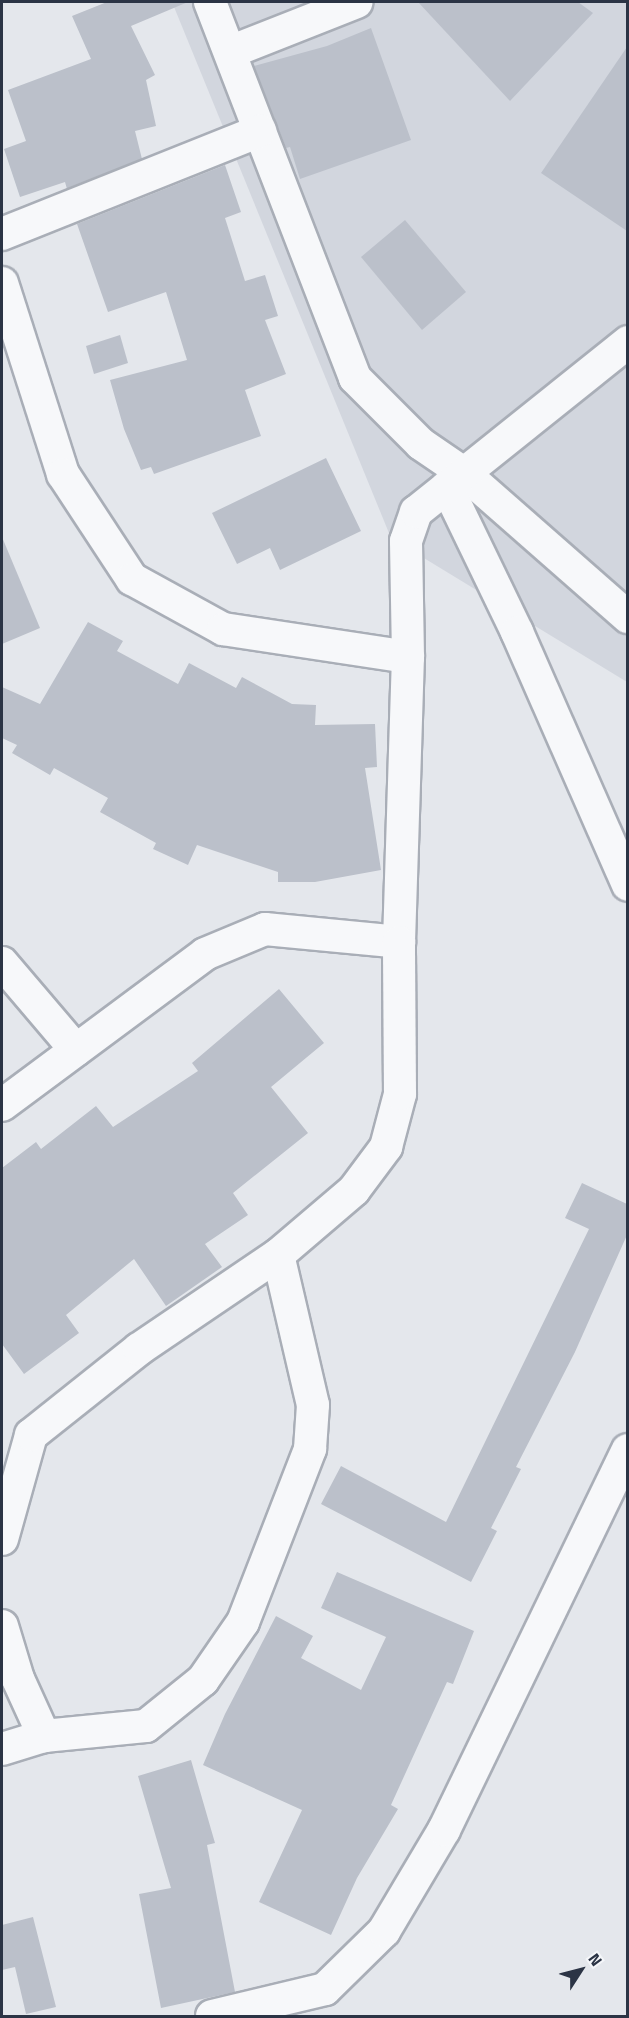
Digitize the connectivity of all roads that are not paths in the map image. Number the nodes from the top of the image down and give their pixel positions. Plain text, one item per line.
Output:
1 (210, 2) edge
2 (357, 2) edge
3 (230, 52) junction
4 (260, 131) junction
5 (2, 234) edge
6 (2, 284) edge
7 (627, 342) edge
8 (456, 480) junction
9 (627, 617) edge
10 (408, 657) junction
11 (627, 885) edge
12 (399, 942) junction
13 (2, 963) edge
14 (76, 1050) junction
15 (2, 1105) edge
16 (278, 1255) junction
17 (627, 1450) edge
18 (2, 1539) edge
19 (2, 1626) edge
20 (44, 1736) junction
21 (2, 1749) edge
22 (212, 2016) edge

1 - 3 street
2 - 3 street
3 - 4 street
4 - 5 street
4 - 8 street
6 - 10 street
7 - 8 street
8 - 9 street
8 - 10 street
8 - 11 street
10 - 12 street
12 - 14 street
12 - 16 street
13 - 14 street
14 - 15 street
16 - 18 street
16 - 20 street
17 - 22 street
19 - 20 street
20 - 21 street

